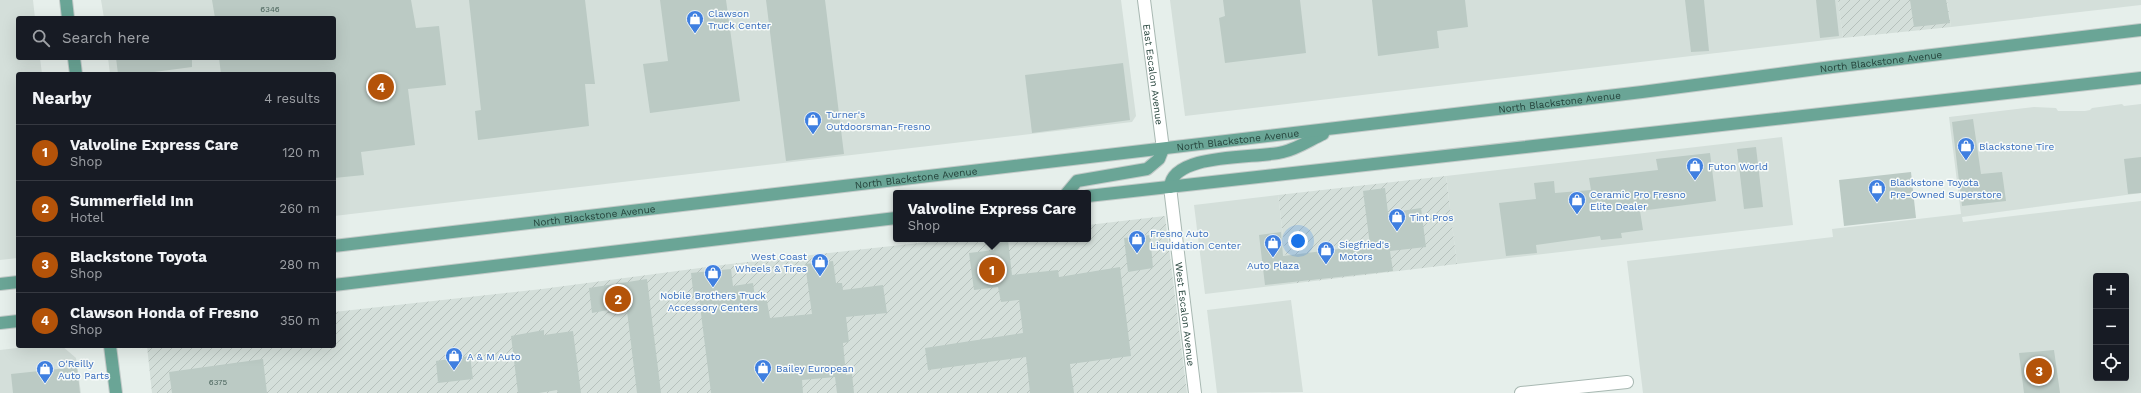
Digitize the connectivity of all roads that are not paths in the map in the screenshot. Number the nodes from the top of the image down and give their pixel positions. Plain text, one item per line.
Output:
1 (66, 0) edge
2 (1144, 0) edge
3 (68, 16) edge
4 (2141, 30) edge
5 (74, 60) edge
6 (76, 72) edge
7 (2141, 78) edge
8 (1333, 129) junction
9 (1163, 149) junction
10 (1170, 187) junction
11 (1070, 190) edge
12 (1091, 196) edge
13 (893, 218) edge
14 (336, 246) edge
15 (16, 282) edge
16 (0, 284) edge
17 (336, 285) edge
18 (16, 321) edge
19 (0, 323) edge
20 (110, 348) edge
21 (1627, 382) dead end
22 (116, 393) edge
23 (1195, 393) edge
24 (1521, 393) edge

1 - 3 main road
2 - 9 street, East Escalon Avenue
4 - 8 main road, North Blackstone Avenue
5 - 6 main road
7 - 10 main road
8 - 9 main road, North Blackstone Avenue
8 - 10 main road
9 - 11 main road
9 - 14 main road, North Blackstone Avenue
10 - 12 main road
10 - 23 street, West Escalon Avenue
13 - 17 main road
15 - 16 main road
18 - 19 main road
20 - 22 main road
21 - 24 street

